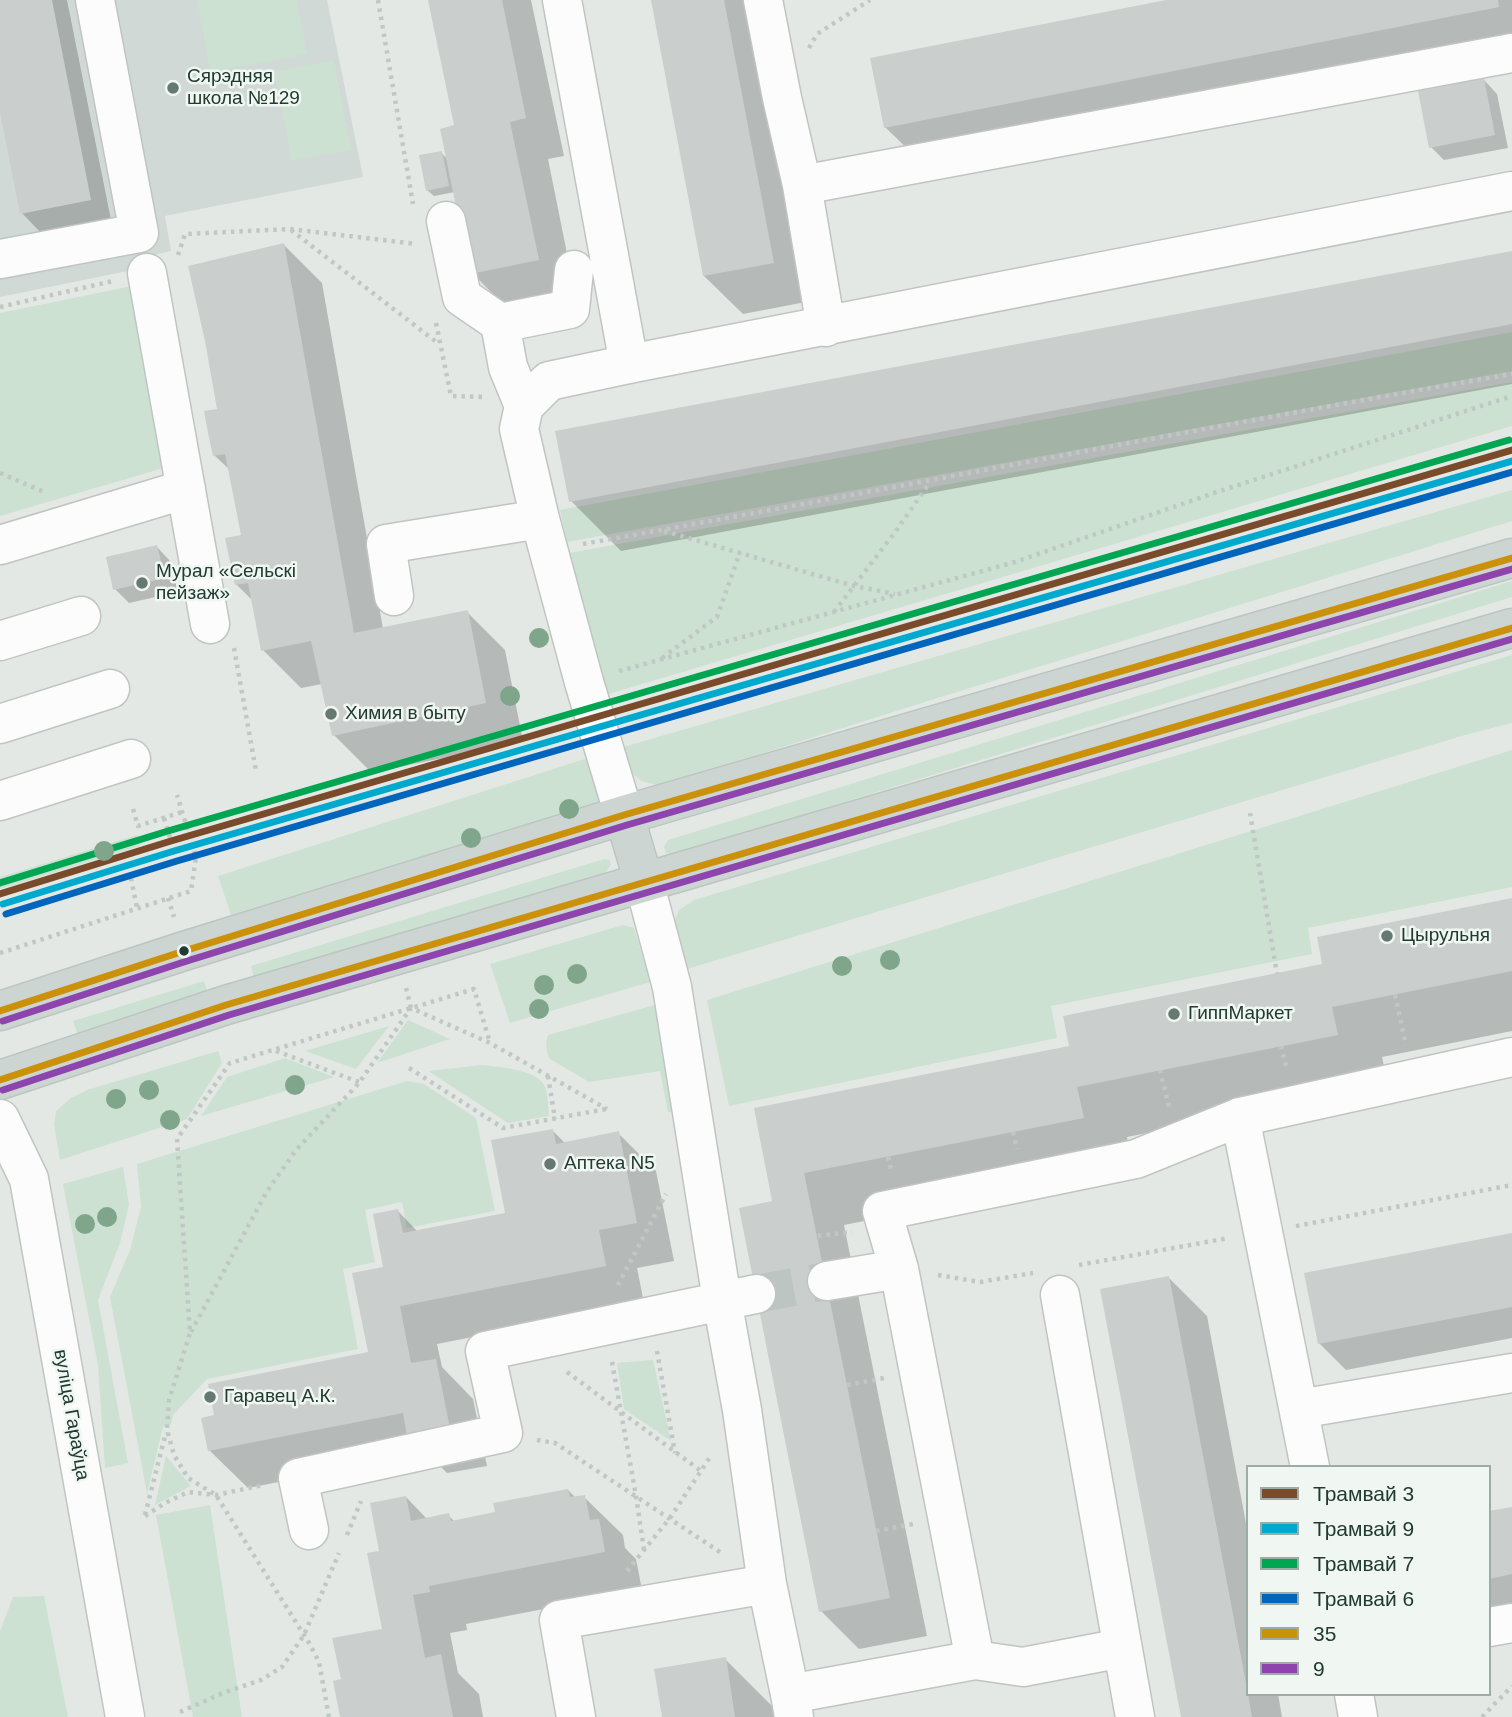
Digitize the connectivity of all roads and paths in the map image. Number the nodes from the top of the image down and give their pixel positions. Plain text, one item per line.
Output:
1 (95, 0) edge
2 (378, 0) edge
3 (562, 0) edge
4 (763, 0) edge
5 (870, 0) edge
6 (1512, 53) edge
7 (782, 98) junction
8 (802, 185) junction
9 (1512, 191) edge
10 (427, 223) junction
11 (290, 229) junction
12 (0, 259) edge
13 (574, 270) dead end
14 (147, 273) junction
15 (0, 307) edge
16 (435, 320) dead end
17 (500, 323) junction
18 (826, 327) junction
19 (440, 345) junction
20 (629, 364) junction
21 (1512, 374) edge
22 (1512, 396) edge
23 (485, 397) dead end
24 (524, 406) junction
25 (931, 481) junction
26 (186, 489) junction
27 (540, 519) junction
28 (663, 530) junction
29 (0, 545) edge
30 (576, 545) dead end
31 (740, 552) junction
32 (1512, 558) edge
33 (854, 586) junction
34 (896, 594) junction
35 (394, 596) dead end
36 (834, 612) junction
37 (81, 616) dead end
38 (210, 624) dead end
39 (1512, 628) edge
40 (0, 641) edge
41 (658, 660) junction
42 (615, 672) dead end
43 (110, 689) dead end
44 (0, 724) edge
45 (131, 759) dead end
46 (177, 795) dead end
47 (0, 801) edge
48 (132, 809) dead end
49 (182, 812) junction
50 (1250, 813) dead end
51 (624, 815) junction
52 (164, 818) junction
53 (171, 841) dead end
54 (131, 878) dead end
55 (643, 882) junction
56 (137, 908) junction
57 (0, 953) edge
58 (1277, 974) dead end
59 (1395, 995) dead end
60 (411, 1008) junction
61 (0, 1012) edge
62 (490, 1043) junction
63 (1281, 1046) dead end
64 (275, 1050) junction
65 (1512, 1057) edge
66 (1409, 1058) dead end
67 (410, 1068) dead end
68 (1160, 1070) dead end
69 (1287, 1072) dead end
70 (548, 1076) junction
71 (0, 1080) edge
72 (359, 1083) junction
73 (1169, 1109) dead end
74 (1240, 1117) junction
75 (0, 1119) edge
76 (555, 1119) junction
77 (697, 1136) junction
78 (1512, 1185) edge
79 (853, 1231) dead end
80 (1264, 1232) junction
81 (818, 1236) dead end
82 (899, 1269) junction
83 (1056, 1278) junction
84 (827, 1281) tunnel mouth
85 (739, 1297) junction
86 (190, 1333) junction
87 (604, 1340) junction
88 (657, 1346) dead end
89 (557, 1365) dead end
90 (1512, 1373) edge
91 (887, 1378) dead end
92 (848, 1385) dead end
93 (1299, 1409) junction
94 (742, 1410) junction
95 (621, 1412) junction
96 (167, 1430) junction
97 (503, 1433) junction
98 (675, 1452) junction
99 (379, 1460) junction
100 (1310, 1465) edge
101 (701, 1471) junction
102 (298, 1478) junction
103 (216, 1495) junction
104 (636, 1496) junction
105 (670, 1518) junction
106 (921, 1522) dead end
107 (876, 1531) dead end
108 (347, 1535) dead end
109 (325, 1539) joint
110 (644, 1550) junction
111 (766, 1584) junction
112 (589, 1614) junction
113 (1512, 1623) edge
114 (1491, 1627) edge
115 (304, 1635) junction
116 (1122, 1648) junction
117 (975, 1660) junction
118 (1512, 1686) edge
119 (1354, 1696) edge
120 (792, 1705) edge
121 (180, 1712) dead end
122 (125, 1717) edge
123 (329, 1717) edge
124 (576, 1717) edge
125 (1135, 1717) edge
126 (1358, 1717) edge
127 (1482, 1717) edge

1 - 12 street
2 - 10 path
3 - 20 street
4 - 7 street
5 - 7 path
6 - 8 street
7 - 8 street
8 - 18 street
9 - 18 street
10 - 11 path
10 - 17 street
11 - 14 path
11 - 19 path
13 - 17 street
14 - 15 path
14 - 26 street
16 - 19 path
17 - 24 street
18 - 20 street
19 - 23 path
20 - 24 street
21 - 25 path
22 - 34 path
24 - 27 street
25 - 28 path
25 - 33 path
26 - 29 street
26 - 38 street
27 - 35 street
27 - 51 street
28 - 30 path
28 - 31 path
31 - 33 path
31 - 41 path
32 - 51 main road
33 - 34 path
33 - 36 path
34 - 36 path
36 - 41 path
37 - 40 street
39 - 55 main road
41 - 42 path
43 - 44 street
45 - 47 street
46 - 49 path
48 - 52 path
49 - 52 path
49 - 56 path
50 - 58 path
51 - 55 main road
51 - 61 main road
52 - 53 path
54 - 56 path
55 - 71 main road
55 - 77 street
56 - 57 path
59 - 66 path
60 - 62 path
60 - 62 path
60 - 64 path
60 - 72 path
62 - 70 path
63 - 69 path
64 - 72 path
64 - 86 path
65 - 74 street
67 - 76 path
68 - 73 path
70 - 76 path
70 - 76 path
72 - 86 path
74 - 80 street
74 - 82 street
75 - 122 street, вуліца Гараўца
77 - 85 street
77 - 87 path
78 - 80 path
79 - 81 path
80 - 83 path
80 - 93 street
82 - 83 path
82 - 84 street
82 - 117 street
83 - 116 street
85 - 87 street
85 - 94 street
86 - 96 path
87 - 95 path
87 - 97 street
88 - 98 path
89 - 95 path
90 - 93 street
91 - 92 path
93 - 100 street
94 - 101 path
94 - 111 street
95 - 98 path
95 - 104 path
96 - 103 path
96 - 103 path
97 - 99 street
97 - 104 path
98 - 101 path
99 - 102 street
99 - 108 path
101 - 105 path
102 - 103 path
102 - 109 street
103 - 115 path
104 - 105 path
104 - 110 path
105 - 110 path
105 - 111 path
106 - 107 path
109 - 115 path
110 - 112 path
111 - 112 street
111 - 120 street
112 - 124 street
113 - 114 street
115 - 121 path
115 - 123 path
116 - 117 street
116 - 125 street
117 - 120 street
118 - 127 path
119 - 126 street

